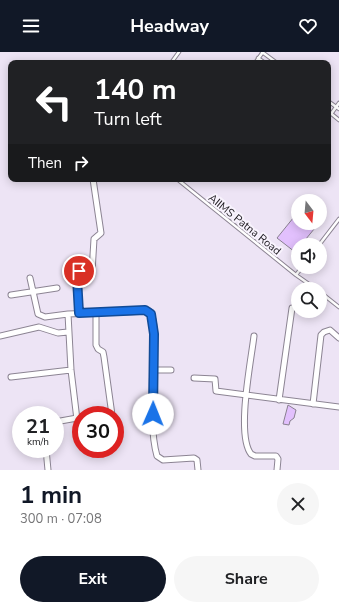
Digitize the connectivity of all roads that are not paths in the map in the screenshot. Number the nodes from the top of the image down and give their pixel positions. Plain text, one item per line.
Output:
1 (263, 52) edge
2 (258, 58) joint
3 (261, 60) edge
4 (273, 60) edge
5 (331, 103) edge
6 (339, 103) edge
7 (336, 107) junction
8 (339, 110) edge
9 (331, 111) edge
10 (331, 113) edge
11 (339, 120) edge
12 (93, 182) edge
13 (181, 182) edge
14 (339, 219) edge
15 (324, 238) edge
16 (296, 275) joint
17 (30, 278) dead end
18 (306, 282) edge
19 (57, 288) dead end
20 (33, 292) junction
21 (11, 295) dead end
22 (327, 298) edge
23 (339, 307) edge
24 (79, 313) junction
25 (96, 313) junction
26 (68, 314) junction
27 (291, 315) edge
28 (68, 332) junction
29 (0, 336) edge
30 (254, 336) dead end
31 (339, 338) edge
32 (71, 370) junction
33 (154, 370) junction
34 (171, 370) dead end
35 (11, 377) dead end
36 (194, 378) dead end
37 (246, 396) junction
38 (279, 400) junction
39 (314, 404) junction
40 (76, 406) edge
41 (111, 406) edge
42 (339, 407) edge
43 (47, 458) edge
44 (48, 470) edge
45 (198, 470) edge
46 (277, 470) edge

1 - 2 lane
1 - 4 lane
2 - 3 lane
5 - 7 lane
6 - 7 lane
7 - 8 lane
7 - 9 lane
10 - 11 lane
12 - 24 street
13 - 16 lane, AIIMS Patna Road
14 - 15 lane
16 - 18 lane, AIIMS Patna Road
17 - 20 street
19 - 20 street
20 - 21 street
20 - 26 street
22 - 23 lane
24 - 25 street
24 - 26 street
25 - 33 street
25 - 41 street
26 - 28 street
27 - 38 street
28 - 29 street
28 - 32 street
30 - 37 street
31 - 39 street
32 - 35 street
32 - 40 street
33 - 34 street
33 - 45 street
36 - 37 street
37 - 38 street
37 - 46 street
38 - 39 street
39 - 42 street
43 - 44 street

